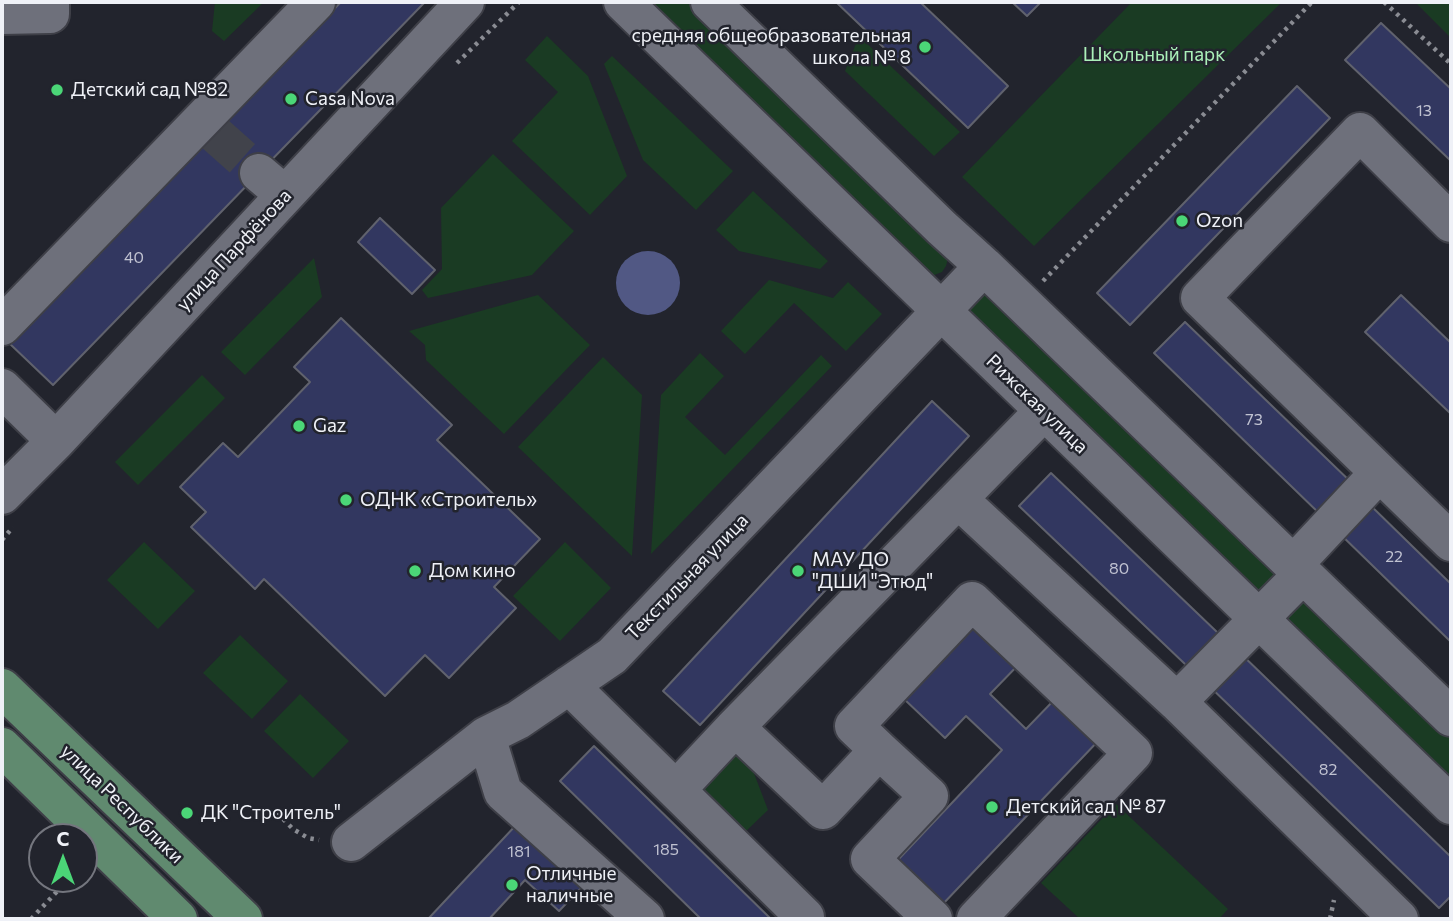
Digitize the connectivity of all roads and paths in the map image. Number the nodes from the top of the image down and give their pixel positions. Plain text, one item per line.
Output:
1 (50, 2) edge
2 (316, 2) edge
3 (465, 2) edge
4 (623, 2) edge
5 (710, 2) edge
6 (1312, 2) edge
7 (1384, 2) edge
8 (2, 15) edge
9 (1451, 64) edge
10 (1451, 223) edge
11 (984, 267) junction
12 (1021, 304) junction
13 (941, 311) junction
14 (2, 326) edge
15 (2, 387) edge
16 (1044, 411) junction
17 (56, 441) junction
18 (1379, 472) junction
19 (2, 495) edge
20 (958, 499) junction
21 (1451, 542) edge
22 (1298, 569) junction
23 (1260, 619) junction
24 (569, 685) junction
25 (2, 688) edge
26 (1177, 702) junction
27 (1451, 717) edge
28 (736, 727) junction
29 (485, 736) junction
30 (2, 747) edge
31 (879, 750) junction
32 (676, 790) junction
33 (1451, 805) edge
34 (277, 813) dead end
35 (351, 842) joint
36 (56, 893) edge
37 (805, 917) dead end
38 (31, 919) edge
39 (178, 919) edge
40 (243, 919) edge
41 (645, 919) edge
42 (933, 919) edge
43 (976, 919) edge
44 (1399, 919) edge

1 - 8 street
2 - 14 street
3 - 17 street, улица Парфёнова
4 - 13 street, Рижская улица
5 - 11 street
6 - 12 path
7 - 9 path
10 - 18 street
11 - 12 street
11 - 13 street, Текстильная улица
12 - 22 street
13 - 16 street, Рижская улица
13 - 24 street, Текстильная улица
15 - 17 street
16 - 20 street
16 - 23 street, Рижская улица
17 - 19 street, улица Парфёнова
18 - 21 street
18 - 22 street
20 - 26 street
20 - 28 street
22 - 23 street
22 - 27 street
23 - 26 street
23 - 33 street, Рижская улица
24 - 29 street, Текстильная улица
24 - 32 street
25 - 40 main road, улица Республики
26 - 44 street
28 - 31 street
28 - 32 street
29 - 35 street, Текстильная улица
29 - 41 street
30 - 39 main road
31 - 42 street
31 - 43 street
32 - 37 street
34 - 35 path
36 - 38 path

